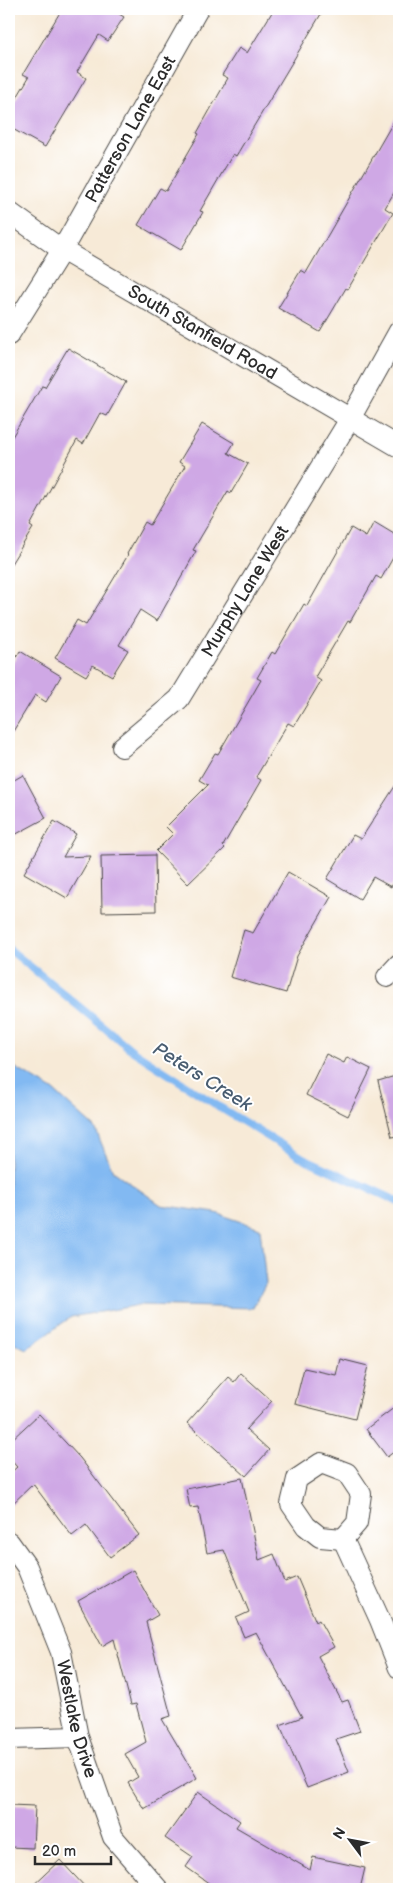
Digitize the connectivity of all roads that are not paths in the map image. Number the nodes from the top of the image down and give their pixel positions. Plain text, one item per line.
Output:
1 (198, 9) edge
2 (9, 212) edge
3 (62, 250) junction
4 (399, 331) edge
5 (9, 335) edge
6 (350, 419) junction
7 (399, 447) edge
8 (122, 747) dead end
9 (343, 1539) dead end
10 (9, 1542) edge
11 (399, 1668) edge
12 (78, 1737) junction
13 (9, 1739) edge
14 (158, 1889) edge

1 - 3 street, Patterson Lane East
2 - 3 street, South Stanfield Road
3 - 5 street, Patterson Lane East
3 - 6 street, South Stanfield Road
4 - 6 street, Murphy Lane West
6 - 7 street, South Stanfield Road
6 - 8 street, Murphy Lane West
9 - 11 street
10 - 12 street, Westlake Drive
12 - 13 street
12 - 14 street, Westlake Drive

